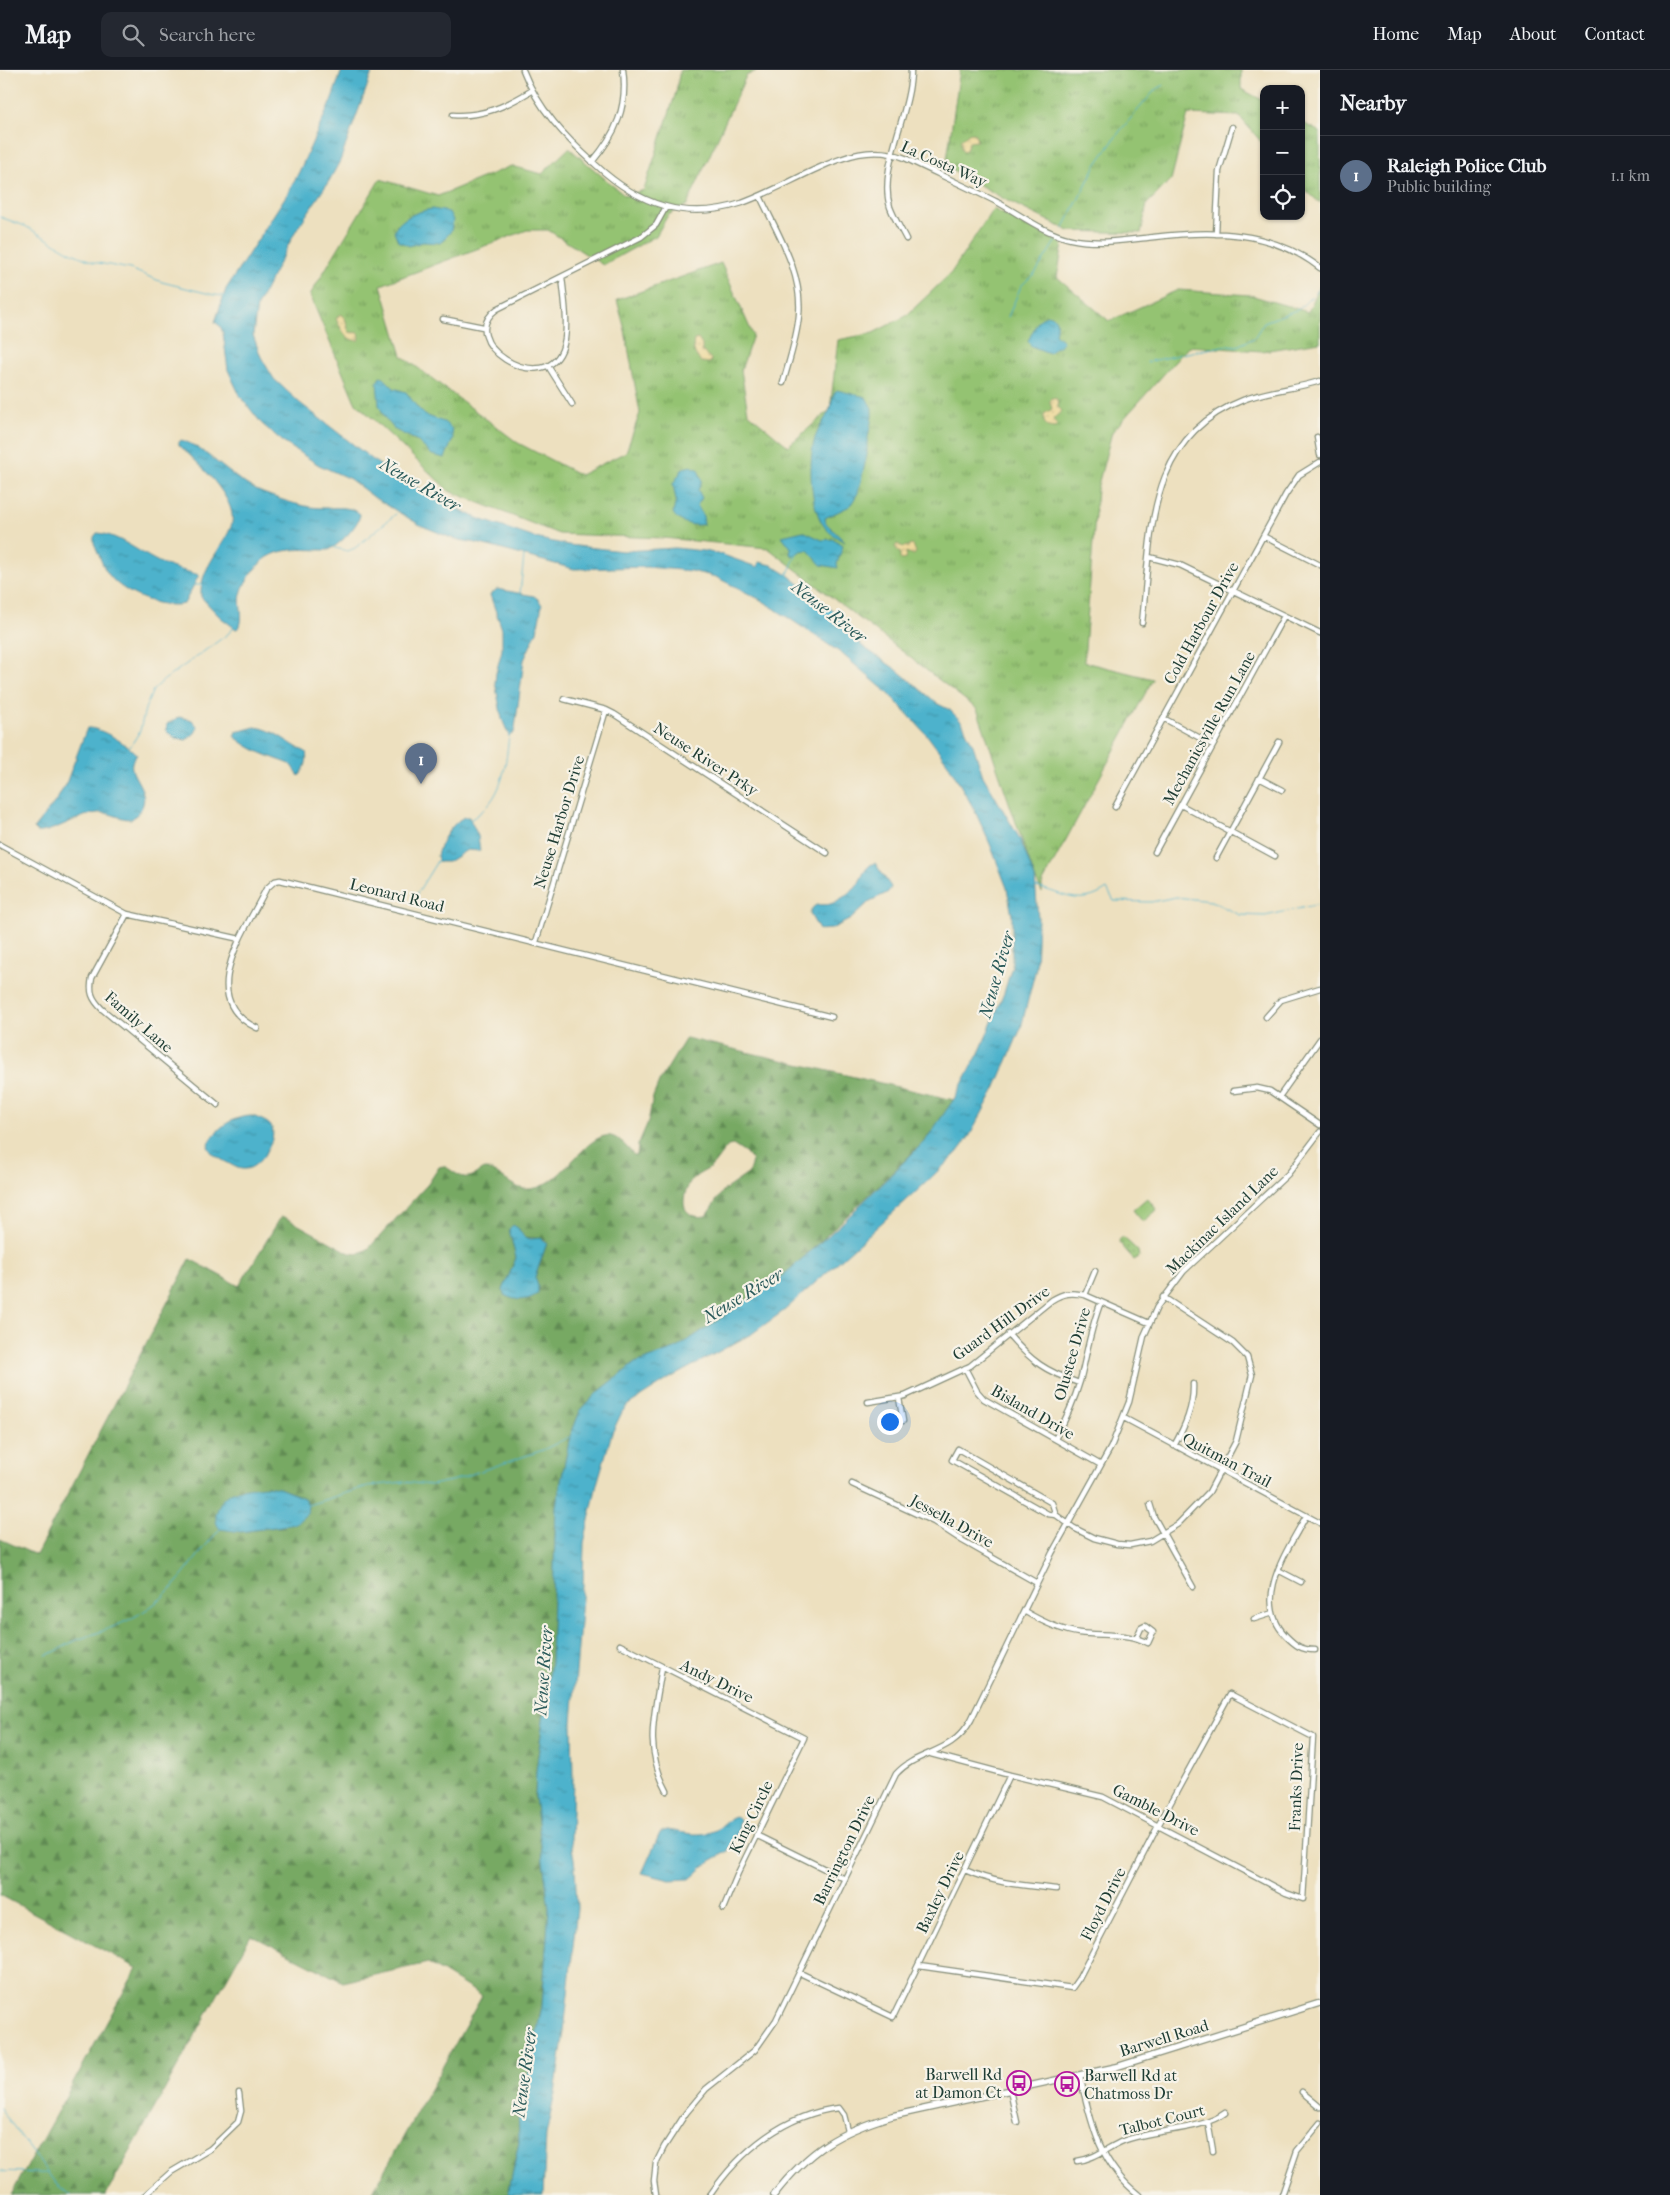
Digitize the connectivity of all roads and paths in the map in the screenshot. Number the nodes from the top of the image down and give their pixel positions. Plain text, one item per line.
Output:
1 (522, 70) edge
2 (623, 70) edge
3 (911, 70) edge
4 (531, 91) junction
5 (453, 115) dead end
6 (1232, 127) dead end
7 (894, 154) junction
8 (592, 162) junction
9 (760, 196) junction
10 (666, 207) junction
11 (1216, 234) junction
12 (906, 239) dead end
13 (1320, 268) edge
14 (562, 277) junction
15 (443, 319) dead end
16 (483, 327) junction
17 (548, 366) junction
18 (1320, 381) edge
19 (783, 383) dead end
20 (572, 404) dead end
21 (1317, 437) dead end
22 (1320, 455) edge
23 (1320, 462) edge
24 (1263, 536) junction
25 (1149, 557) junction
26 (1320, 565) edge
27 (1233, 591) junction
28 (1284, 616) junction
29 (1142, 623) dead end
30 (1320, 633) edge
31 (564, 699) dead end
32 (606, 710) junction
33 (1163, 718) junction
34 (1279, 742) dead end
35 (1213, 745) junction
36 (1259, 778) junction
37 (1282, 790) dead end
38 (1181, 805) junction
39 (1115, 807) dead end
40 (1230, 832) junction
41 (0, 845) edge
42 (1155, 852) dead end
43 (827, 853) dead end
44 (1275, 856) dead end
45 (1216, 858) dead end
46 (127, 914) junction
47 (240, 939) junction
48 (536, 942) junction
49 (1320, 988) edge
50 (1266, 1016) dead end
51 (832, 1017) dead end
52 (257, 1028) dead end
53 (1320, 1039) edge
54 (1233, 1091) dead end
55 (1279, 1097) junction
56 (218, 1105) dead end
57 (1320, 1125) edge
58 (1320, 1132) edge
59 (1095, 1270) dead end
60 (1085, 1295) junction
61 (1164, 1297) junction
62 (1101, 1302) junction
63 (1149, 1323) junction
64 (1008, 1334) junction
65 (965, 1368) junction
66 (1079, 1383) junction
67 (1193, 1384) dead end
68 (899, 1398) junction
69 (868, 1402) dead end
70 (1124, 1418) junction
71 (903, 1421) dead end
72 (1055, 1439) junction
73 (1174, 1446) junction
74 (1101, 1465) junction
75 (1220, 1472) junction
76 (852, 1484) dead end
77 (1150, 1504) dead end
78 (1056, 1515) junction
79 (1306, 1516) junction
80 (1068, 1523) junction
81 (1320, 1523) edge
82 (1164, 1534) junction
83 (1278, 1570) junction
84 (1301, 1582) dead end
85 (1037, 1583) junction
86 (1193, 1587) dead end
87 (1024, 1611) junction
88 (1273, 1613) junction
89 (1254, 1619) dead end
90 (1137, 1637) junction
91 (620, 1645) dead end
92 (1315, 1650) dead end
93 (662, 1667) junction
94 (1230, 1694) joint
95 (804, 1738) joint
96 (931, 1754) junction
97 (1010, 1775) junction
98 (667, 1791) dead end
99 (1158, 1824) junction
100 (756, 1835) junction
101 (965, 1870) junction
102 (844, 1879) junction
103 (1056, 1888) dead end
104 (1303, 1899) joint
105 (723, 1908) dead end
106 (919, 1966) junction
107 (800, 1973) junction
108 (1320, 2003) edge
109 (1080, 2076) junction
110 (1010, 2090) junction
111 (1302, 2092) dead end
112 (239, 2093) dead end
113 (1320, 2107) edge
114 (1224, 2113) dead end
115 (1017, 2122) dead end
116 (1208, 2122) junction
117 (1320, 2123) edge
118 (848, 2131) junction
119 (1213, 2151) dead end
120 (1102, 2152) junction
121 (1077, 2161) dead end
122 (145, 2195) edge
123 (656, 2195) edge
124 (710, 2195) edge
125 (774, 2195) edge
126 (1139, 2195) edge
127 (1282, 2195) edge

1 - 4 street, La Costa Way
2 - 8 street
3 - 7 street
4 - 5 street
4 - 8 street, La Costa Way
6 - 11 street
7 - 9 street, La Costa Way
7 - 11 street, La Costa Way
7 - 12 street
8 - 10 street, La Costa Way
9 - 10 street, La Costa Way
9 - 19 street
10 - 14 street
11 - 13 street, La Costa Way
14 - 16 street
14 - 17 street
15 - 16 street
16 - 17 street
17 - 20 street
18 - 25 street
21 - 22 street
23 - 24 street, Cold Harbour Drive
24 - 26 street
24 - 27 street, Cold Harbour Drive
25 - 27 street
25 - 29 street
27 - 28 street
27 - 33 street, Cold Harbour Drive
28 - 30 street
28 - 35 street, Mechanicsville Run Lane
31 - 32 street, Neuse River Prky
32 - 43 street, Neuse River Prky
32 - 48 street, Neuse Harbor Drive
33 - 35 street
33 - 39 street, Cold Harbour Drive
34 - 36 street
35 - 38 street, Mechanicsville Run Lane
36 - 37 street
36 - 40 street
38 - 40 street
38 - 42 street, Mechanicsville Run Lane
40 - 44 street
40 - 45 street
41 - 46 street
46 - 47 street
46 - 56 street, Family Lane
47 - 48 street, Leonard Road
47 - 52 street, Leonard Road
48 - 51 street, Leonard Road
49 - 50 street
53 - 55 street
54 - 55 street
55 - 57 street
58 - 61 street, Mackinac Island Lane
59 - 60 street
60 - 62 street, Guard Hill Drive
60 - 64 street, Guard Hill Drive
61 - 63 street, Mackinac Island Lane
61 - 75 street
62 - 63 street, Guard Hill Drive
62 - 66 street, Olustee Drive
63 - 70 street, Mackinac Island Lane
64 - 65 street, Guard Hill Drive
64 - 66 street
65 - 68 street, Guard Hill Drive
65 - 72 street, Bisland Drive
66 - 72 street, Olustee Drive
67 - 73 street
68 - 69 street, Guard Hill Drive
68 - 71 street
70 - 73 street, Quitman Trail
70 - 74 street, Mackinac Island Lane
72 - 74 street, Bisland Drive
73 - 75 street, Quitman Trail
74 - 80 street, Mackinac Island Lane
75 - 79 street, Quitman Trail
75 - 82 street
76 - 85 street, Jessella Drive
77 - 82 street
78 - 78 street
78 - 80 street
79 - 81 street, Quitman Trail
79 - 83 street
80 - 82 street
80 - 85 street, Barrington Drive
82 - 86 street
83 - 84 street
83 - 88 street
85 - 87 street, Barrington Drive
87 - 90 street
87 - 96 street, Barrington Drive
88 - 89 street
88 - 92 street
90 - 90 street
91 - 93 street, Andy Drive
93 - 95 street, Andy Drive
93 - 98 street
94 - 99 street, Floyd Drive
94 - 104 street, Franks Drive
95 - 100 street, King Circle
96 - 97 street, Gamble Drive
96 - 102 street, Barrington Drive
97 - 99 street, Gamble Drive
97 - 101 street, Baxley Drive
99 - 104 street, Gamble Drive
99 - 106 street, Floyd Drive
100 - 102 street
100 - 105 street, King Circle
101 - 103 street
101 - 106 street, Baxley Drive
102 - 107 street, Barrington Drive
106 - 107 street, Baxley Drive
107 - 123 street, Barrington Drive
108 - 109 street, Barwell Road
109 - 110 street, Barwell Road
109 - 120 street
110 - 115 street
110 - 118 street, Barwell Road
111 - 113 street
112 - 122 street
114 - 116 street, Talbot Court
116 - 119 street
116 - 120 street, Talbot Court
117 - 127 street
118 - 124 street
118 - 125 street, Barwell Road
120 - 121 street, Talbot Court
120 - 126 street

